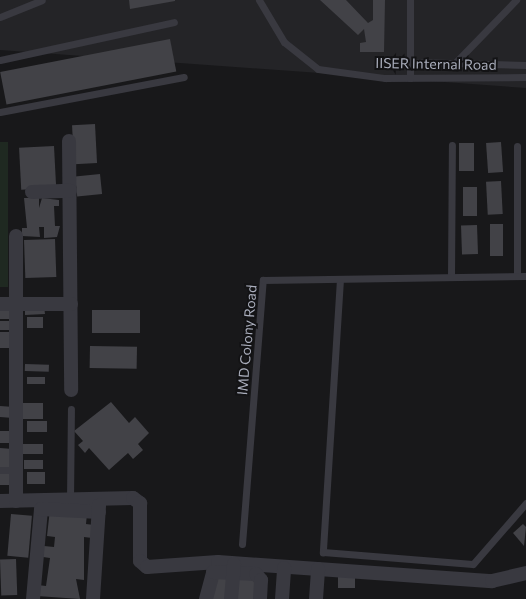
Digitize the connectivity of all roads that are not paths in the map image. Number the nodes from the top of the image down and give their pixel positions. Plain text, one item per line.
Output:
1 (42, 0) edge
2 (259, 0) edge
3 (410, 0) edge
4 (516, 0) edge
5 (0, 17) edge
6 (174, 22) dead end
7 (0, 60) edge
8 (411, 62) junction
9 (526, 65) edge
10 (452, 66) junction
11 (184, 77) dead end
12 (526, 77) edge
13 (410, 78) junction
14 (0, 112) edge
15 (69, 140) dead end
16 (452, 146) dead end
17 (517, 146) dead end
18 (70, 191) junction
19 (32, 192) dead end
20 (16, 236) dead end
21 (517, 276) junction
22 (526, 276) edge
23 (452, 277) junction
24 (340, 279) junction
25 (0, 304) edge
26 (19, 304) junction
27 (71, 304) junction
28 (71, 390) dead end
29 (71, 409) dead end
30 (0, 470) edge
31 (16, 470) junction
32 (70, 500) junction
33 (16, 501) junction
34 (0, 502) edge
35 (526, 503) edge
36 (99, 506) junction
37 (242, 544) dead end
38 (233, 568) junction
39 (284, 568) junction
40 (318, 569) junction
41 (526, 573) edge
42 (33, 599) edge
43 (93, 599) edge
44 (206, 599) edge
45 (230, 599) edge
46 (260, 599) edge
47 (282, 599) edge
48 (316, 599) edge

1 - 5 lane
2 - 13 lane, IISER Internal Road
3 - 8 lane
4 - 10 lane
6 - 7 lane
8 - 10 lane
8 - 13 lane
9 - 10 lane
11 - 14 lane
12 - 13 lane, IISER Internal Road
15 - 18 street
16 - 23 lane
17 - 21 lane
18 - 19 street
18 - 27 street
20 - 26 street
21 - 22 lane, IMD Colony Road
21 - 23 lane, IMD Colony Road
23 - 24 lane, IMD Colony Road
24 - 35 lane
24 - 37 lane, IMD Colony Road
25 - 26 street
26 - 27 street
26 - 31 street
27 - 28 street
29 - 32 lane
30 - 31 lane
31 - 33 street
32 - 33 street
32 - 36 street
33 - 34 street
36 - 38 street
36 - 42 street
36 - 43 street
38 - 39 street
38 - 44 street
38 - 45 street
38 - 46 street
39 - 40 street
39 - 47 street
40 - 41 street
40 - 48 street

